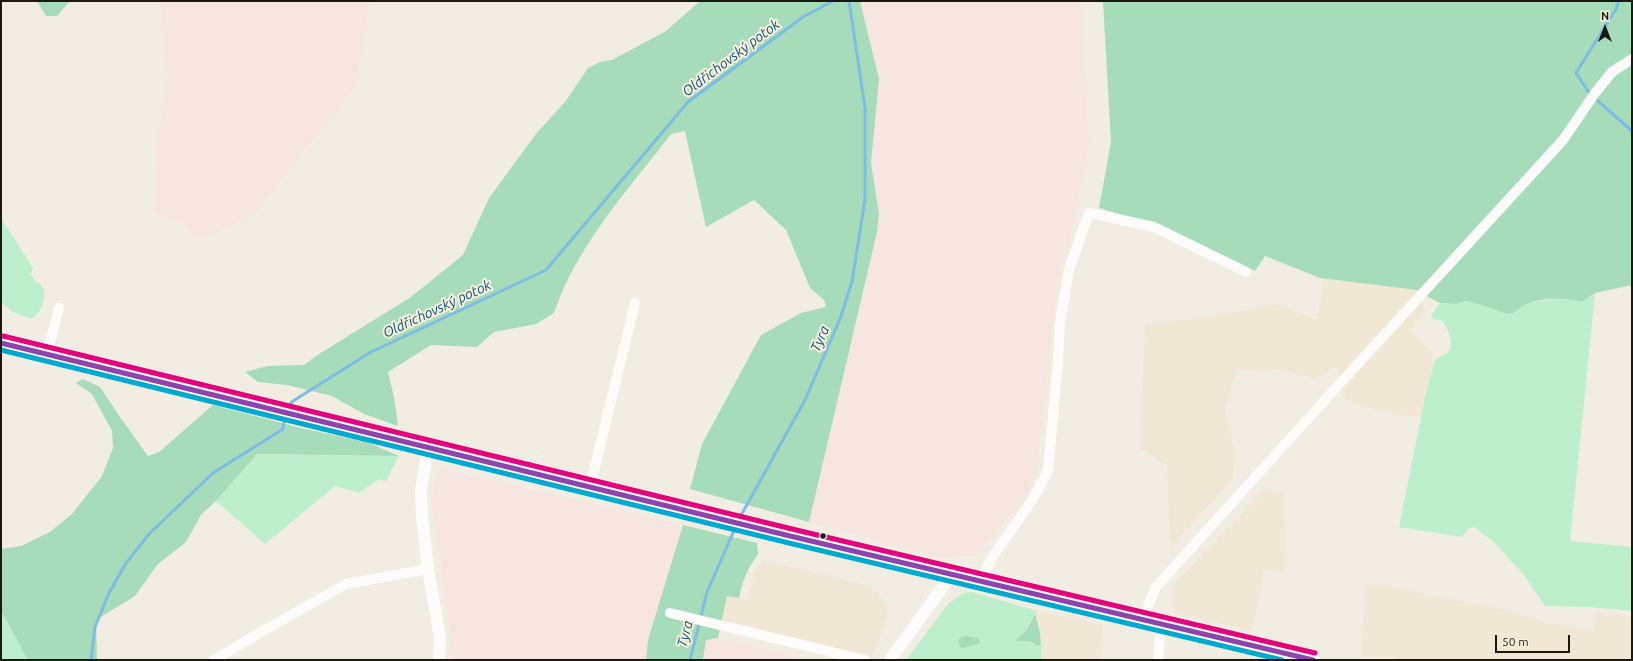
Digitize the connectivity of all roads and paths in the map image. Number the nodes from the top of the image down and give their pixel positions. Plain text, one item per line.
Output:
1 (1632, 60) edge
2 (1246, 272) dead end
3 (635, 303) dead end
4 (59, 308) dead end
5 (1, 343) edge
6 (47, 354) junction
7 (428, 447) junction
8 (590, 487) junction
9 (428, 569) junction
10 (952, 574) junction
11 (979, 580) junction
12 (1148, 606) dead end
13 (670, 613) dead end
14 (1160, 624) junction
15 (214, 660) edge
16 (439, 660) edge
17 (865, 660) edge
18 (890, 660) edge
19 (1158, 660) edge
20 (1313, 660) edge

1 - 12 street
2 - 11 street
3 - 8 street
4 - 6 street
5 - 6 main road
6 - 7 main road
7 - 8 main road
7 - 9 street
8 - 10 main road
9 - 15 street
9 - 16 street
10 - 11 main road
10 - 18 street
11 - 14 main road
13 - 17 street
14 - 19 street
14 - 20 main road

